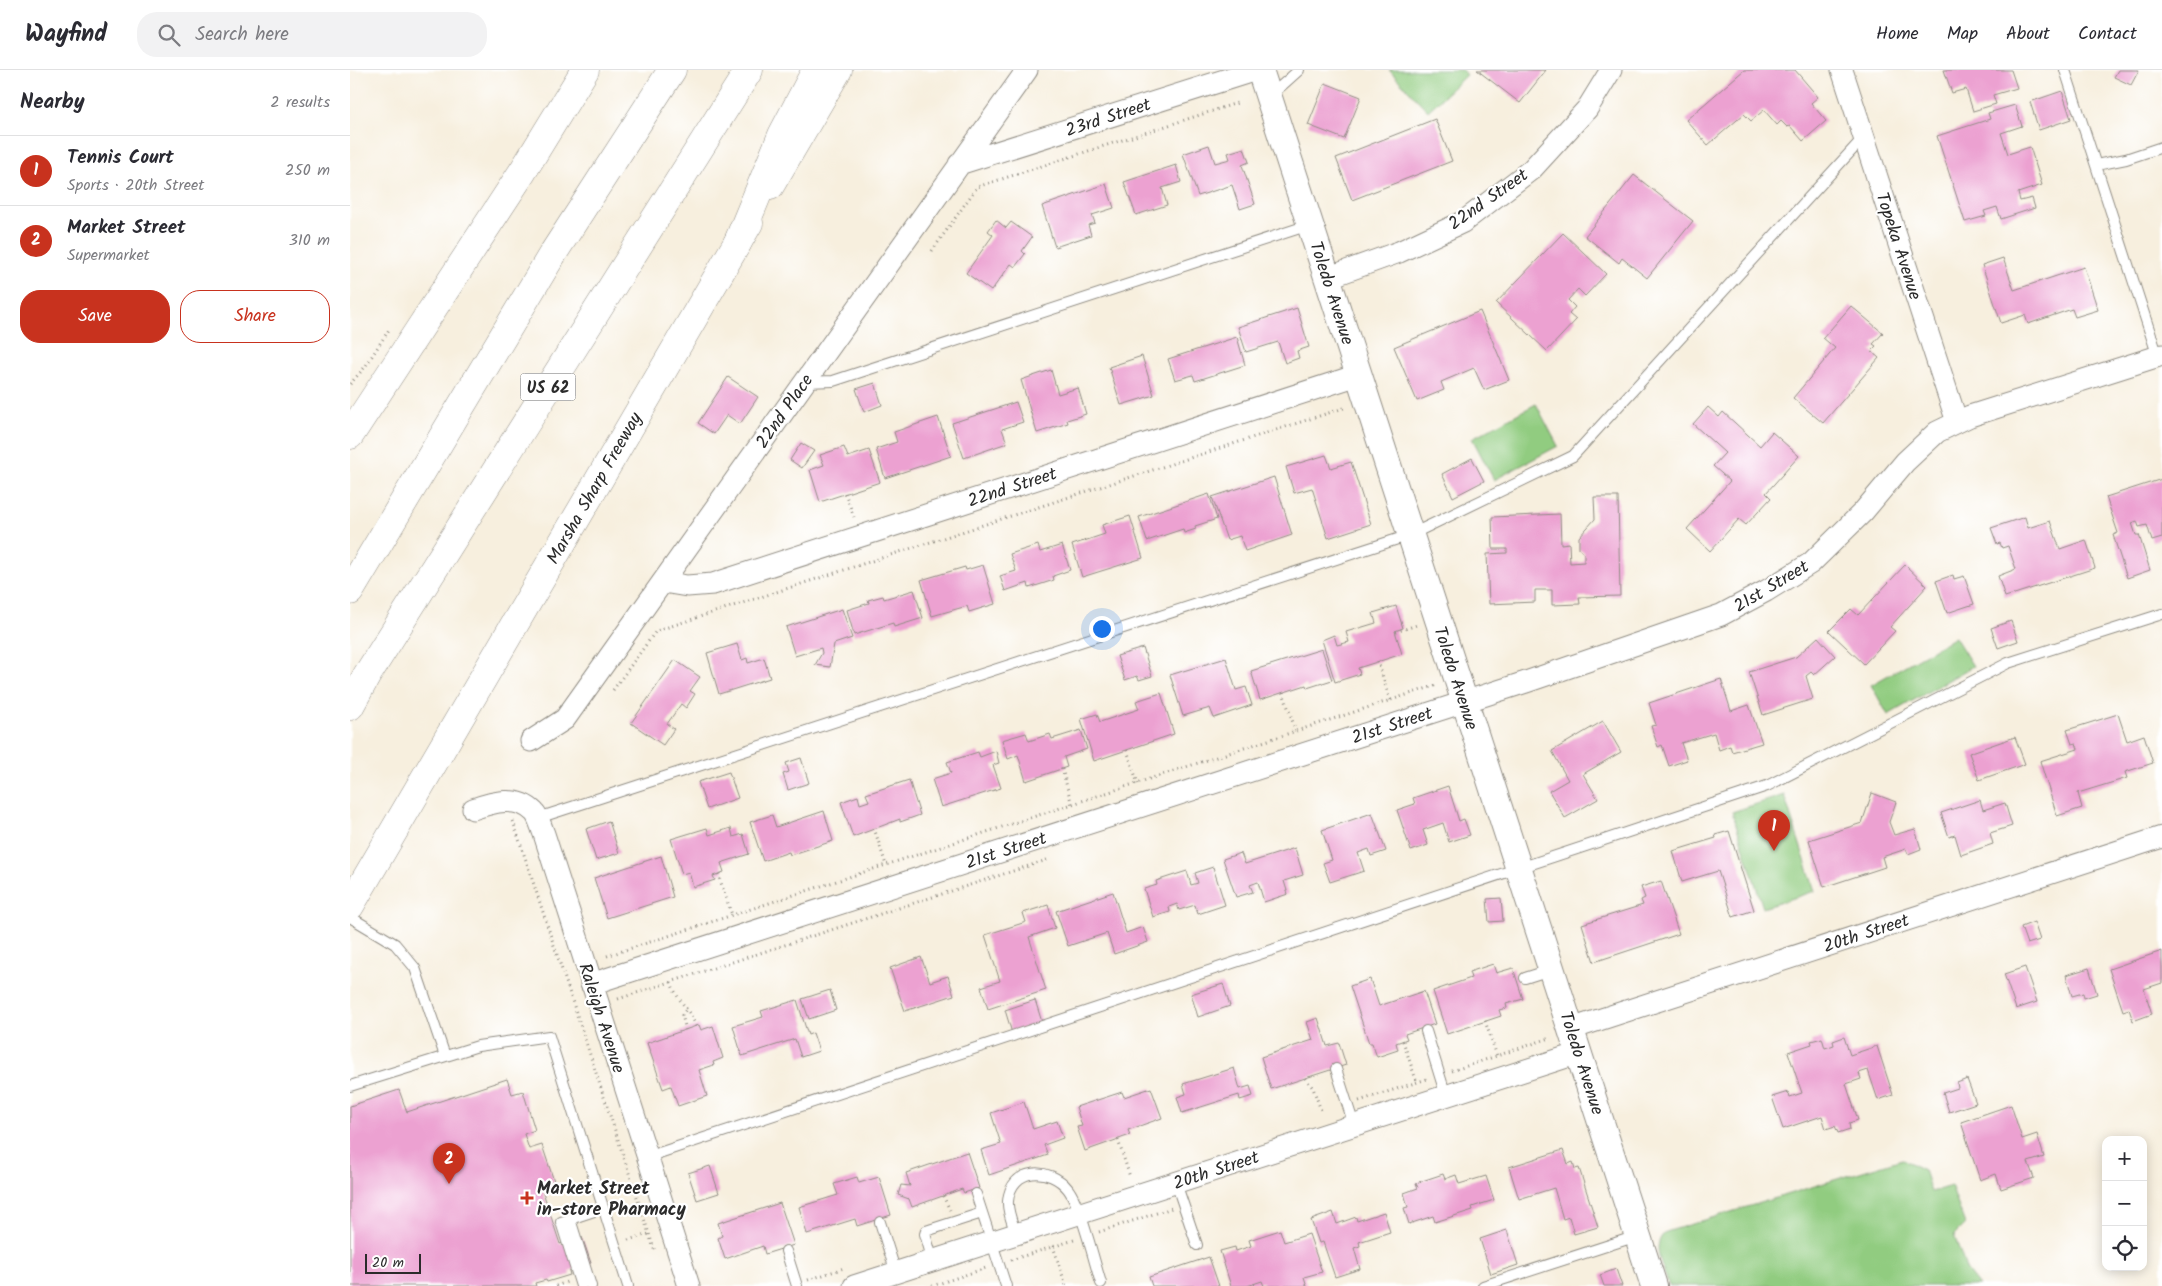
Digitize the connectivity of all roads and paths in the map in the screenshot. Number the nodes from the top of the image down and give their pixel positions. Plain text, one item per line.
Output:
1 (585, 70) edge
2 (672, 70) edge
3 (749, 70) edge
4 (816, 70) edge
5 (838, 70) edge
6 (1027, 70) edge
7 (1258, 70) edge
8 (1299, 70) edge
9 (1612, 70) edge
10 (1842, 70) edge
11 (2065, 70) edge
12 (1269, 97) junction
13 (1237, 103) dead end
14 (1864, 137) junction
15 (2162, 147) edge
16 (959, 164) junction
17 (2096, 164) junction
18 (1310, 225) junction
19 (736, 244) junction
20 (932, 251) dead end
21 (1327, 278) junction
22 (2160, 356) edge
23 (1358, 375) junction
24 (805, 382) junction
25 (1957, 422) junction
26 (350, 435) edge
27 (845, 493) dead end
28 (854, 517) dead end
29 (1410, 535) junction
30 (663, 582) junction
31 (350, 591) edge
32 (2162, 614) edge
33 (1415, 616) dead end
34 (1421, 634) dead end
35 (1378, 661) dead end
36 (1435, 678) dead end
37 (613, 690) dead end
38 (1283, 692) dead end
39 (1390, 702) junction
40 (1464, 702) junction
41 (350, 706) edge
42 (1397, 724) junction
43 (1296, 733) junction
44 (531, 741) dead end
45 (1127, 750) dead end
46 (1062, 769) dead end
47 (1138, 784) junction
48 (506, 801) junction
49 (1072, 805) junction
50 (473, 809) dead end
51 (538, 818) junction
52 (874, 828) dead end
53 (2162, 837) edge
54 (1047, 860) dead end
55 (886, 865) junction
56 (1518, 868) junction
57 (718, 874) dead end
58 (350, 906) edge
59 (732, 915) junction
60 (350, 917) edge
61 (607, 956) dead end
62 (1551, 969) junction
63 (1525, 978) dead end
64 (671, 982) junction
65 (591, 984) junction
66 (598, 1006) junction
67 (686, 1008) junction
68 (1485, 1022) dead end
69 (696, 1026) dead end
70 (686, 1030) dead end
71 (1426, 1031) dead end
72 (1566, 1038) junction
73 (1403, 1041) dead end
74 (445, 1056) junction
75 (1497, 1056) junction
76 (1336, 1069) dead end
77 (1440, 1075) junction
78 (1305, 1078) dead end
79 (1416, 1082) junction
80 (350, 1086) edge
81 (1446, 1096) junction
82 (1423, 1103) junction
83 (1348, 1104) junction
84 (1322, 1113) junction
85 (1313, 1116) dead end
86 (1354, 1125) junction
87 (1118, 1140) dead end
88 (647, 1157) junction
89 (1138, 1172) dead end
90 (1129, 1176) junction
91 (1121, 1178) dead end
92 (1176, 1183) junction
93 (976, 1194) dead end
94 (1136, 1196) junction
95 (1183, 1205) junction
96 (604, 1208) junction
97 (982, 1213) junction
98 (1079, 1214) junction
99 (570, 1219) junction
100 (880, 1222) dead end
101 (1046, 1224) junction
102 (649, 1234) junction
103 (1016, 1234) junction
104 (1086, 1236) junction
105 (1638, 1236) junction
106 (992, 1242) junction
107 (615, 1244) junction
108 (1196, 1245) dead end
109 (1053, 1246) junction
110 (786, 1252) dead end
111 (656, 1254) dead end
112 (933, 1261) junction
113 (999, 1264) junction
114 (853, 1276) edge
115 (892, 1278) edge
116 (570, 1281) dead end
117 (1101, 1283) dead end
118 (797, 1285) edge
119 (556, 1286) edge
120 (581, 1286) edge
121 (591, 1286) edge
122 (628, 1286) edge
123 (689, 1286) edge
124 (932, 1286) edge
125 (1006, 1286) edge
126 (1066, 1286) edge
127 (1484, 1286) edge
128 (1654, 1286) edge

1 - 26 main road
2 - 31 main road
3 - 41 main road, US 62
4 - 19 main road
5 - 19 main road, Marsha Sharp Freeway
6 - 16 street, 22nd Place
7 - 12 street, Toledo Avenue
7 - 16 street, 23rd Street
8 - 12 lane
9 - 21 street, 22nd Street
10 - 14 street, Topeka Avenue
11 - 17 lane
12 - 18 street, Toledo Avenue
13 - 20 path
14 - 25 street, Topeka Avenue
14 - 29 lane
15 - 17 lane
16 - 24 street, 22nd Place
17 - 22 lane
18 - 21 street, Toledo Avenue
18 - 24 lane
19 - 58 main road, Marsha Sharp Freeway
21 - 23 street, Toledo Avenue
22 - 25 street, 21st Street
23 - 29 street, Toledo Avenue
23 - 30 street, 22nd Street
23 - 37 path
24 - 30 street, 22nd Place
25 - 40 street, 21st Street
27 - 28 path
29 - 40 street, Toledo Avenue
29 - 51 lane
30 - 44 street, 22nd Place
32 - 56 lane
33 - 34 path
35 - 39 path
36 - 39 path
38 - 43 path
39 - 42 path
39 - 43 path
40 - 42 street, 21st Street
40 - 56 street, Toledo Avenue
42 - 65 street, 21st Street
43 - 47 path
45 - 47 path
46 - 49 path
47 - 49 path
48 - 50 street
48 - 51 street
48 - 102 path
49 - 55 path
51 - 65 street, Raleigh Avenue
52 - 55 path
53 - 72 street, 20th Street
54 - 64 path
55 - 59 path
56 - 62 street, Toledo Avenue
56 - 88 lane
57 - 59 path
59 - 61 path
60 - 74 lane
62 - 63 lane
62 - 72 street, Toledo Avenue
64 - 66 path
64 - 67 path
65 - 66 street, Raleigh Avenue
66 - 88 street, Raleigh Avenue
67 - 69 path
67 - 70 path
68 - 75 path
71 - 77 lane
72 - 75 path
72 - 81 street, 20th Street
72 - 105 street, Toledo Avenue
73 - 79 path
74 - 80 lane
74 - 96 lane
75 - 77 path
76 - 83 lane
77 - 79 path
77 - 81 lane
78 - 84 path
79 - 82 path
79 - 83 path
81 - 82 street, 20th Street
82 - 86 street, 20th Street
83 - 84 path
83 - 86 lane
84 - 85 path
86 - 92 street, 20th Street
87 - 90 path
88 - 123 street, Raleigh Avenue
89 - 90 path
90 - 91 path
90 - 94 path
92 - 94 street, 20th Street
92 - 95 lane
93 - 97 lane
94 - 98 street, 20th Street
95 - 104 path
95 - 108 lane
96 - 99 lane
96 - 107 lane
97 - 106 lane
97 - 112 lane
98 - 101 street, 20th Street
98 - 103 lane
98 - 104 lane
99 - 120 lane
99 - 121 lane
100 - 115 lane
101 - 103 street, 20th Street
101 - 109 path
102 - 107 path
102 - 111 path
103 - 106 street, 20th Street
104 - 109 path
104 - 117 lane
105 - 127 lane
105 - 128 street, Toledo Avenue
106 - 112 street, 20th Street
106 - 113 lane
107 - 122 lane
109 - 113 path
109 - 126 path
110 - 118 lane
112 - 115 street, 20th Street
113 - 124 path
113 - 125 lane
114 - 115 street, 20th Street
114 - 118 path
116 - 119 path

